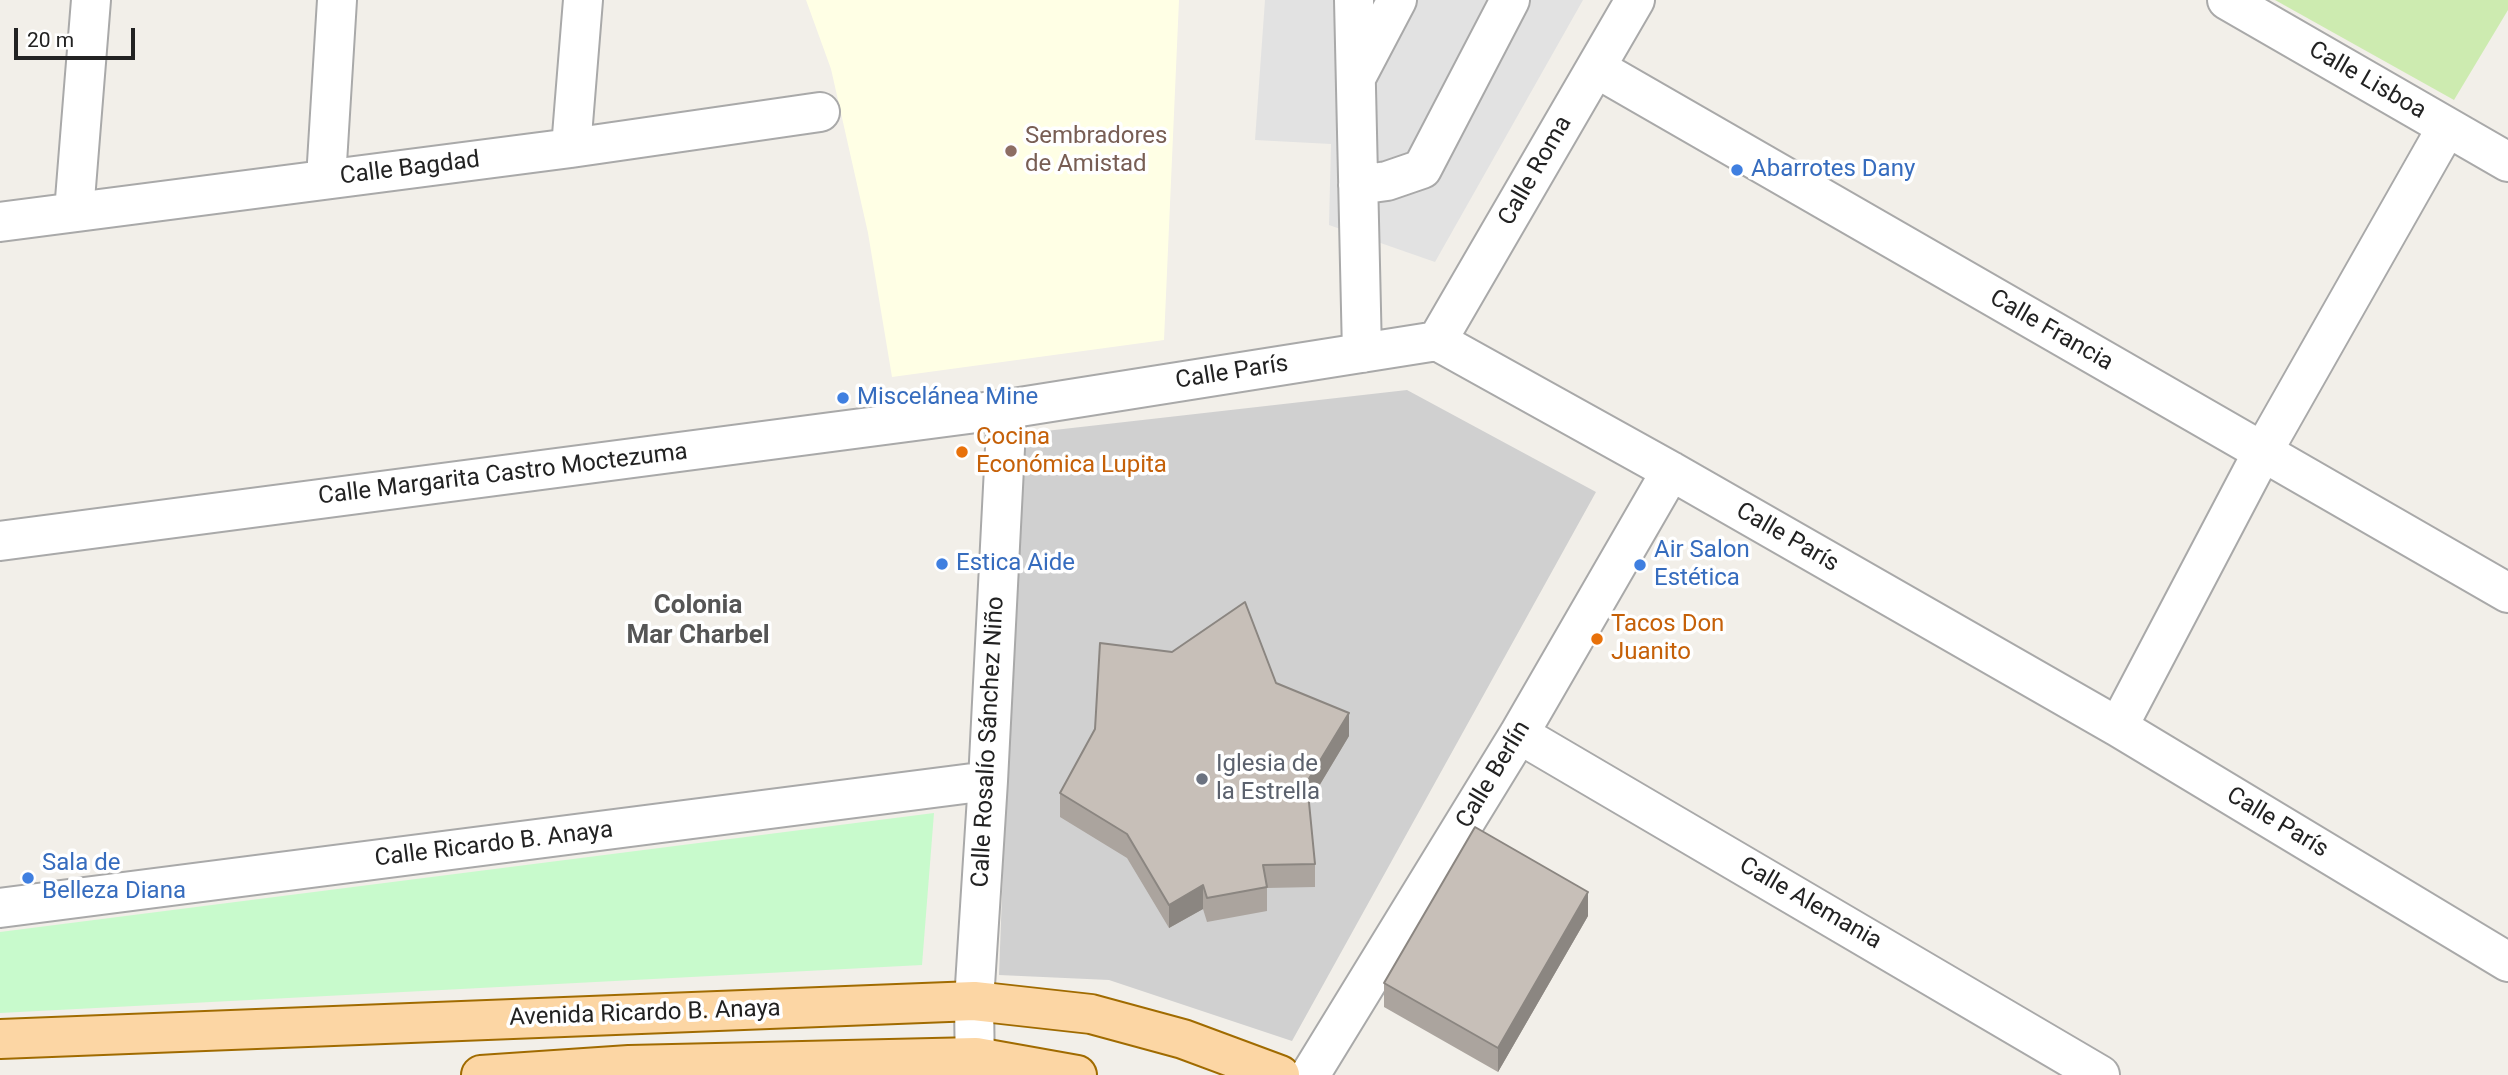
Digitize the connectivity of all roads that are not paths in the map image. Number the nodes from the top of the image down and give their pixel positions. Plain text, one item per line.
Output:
1 (91, 0) edge
2 (337, 0) edge
3 (583, 0) edge
4 (1354, 0) edge
5 (1397, 0) edge
6 (1510, 0) edge
7 (1635, 0) edge
8 (2227, 0) edge
9 (1595, 68) junction
10 (1356, 78) junction
11 (820, 112) dead end
12 (2447, 127) junction
13 (570, 148) junction
14 (2508, 162) edge
15 (326, 179) junction
16 (1358, 185) junction
17 (74, 212) junction
18 (0, 222) edge
19 (1437, 341) junction
20 (1362, 353) junction
21 (1007, 409) junction
22 (2262, 453) junction
23 (1671, 471) junction
24 (0, 541) edge
25 (2508, 593) edge
26 (2118, 727) junction
27 (1519, 734) junction
28 (988, 781) junction
29 (0, 908) edge
30 (2508, 962) edge
31 (974, 1001) junction
32 (0, 1039) edge
33 (975, 1066) edge
34 (629, 1070) edge
35 (481, 1075) edge
36 (1077, 1075) edge
37 (1280, 1075) edge
38 (1310, 1075) edge
39 (2100, 1075) edge

1 - 17 street
2 - 15 street
3 - 13 street
4 - 10 street
5 - 10 street
6 - 16 street
7 - 9 street, Calle Roma
8 - 12 street, Calle Lisboa
9 - 19 street, Calle Roma
9 - 22 street, Calle Francia
10 - 16 street
11 - 13 street, Calle Bagdad
12 - 14 street, Calle Lisboa
12 - 22 street
13 - 15 street, Calle Bagdad
15 - 17 street, Calle Bagdad
16 - 20 street
17 - 18 street, Calle Bagdad
19 - 20 street, Calle París
19 - 23 street, Calle París
20 - 21 street, Calle París
21 - 24 street, Calle Margarita Castro Moctezuma
21 - 28 street, Calle Rosalío Sánchez Niño
22 - 25 street, Calle Francia
22 - 26 street
23 - 26 street, Calle París
23 - 27 street, Calle Berlín
26 - 30 street, Calle París
27 - 38 street, Calle Berlín
27 - 39 street, Calle Alemania
28 - 29 street, Calle Ricardo B. Anaya
28 - 31 street, Calle Rosalío Sánchez Niño
31 - 32 main road, Avenida Ricardo B. Anaya
31 - 33 street, Calle Rosalío Sánchez Niño
31 - 37 main road, Avenida Ricardo B. Anaya
33 - 34 main road, Avenida Ricardo B. Anaya
33 - 36 main road, Avenida Ricardo B. Anaya
34 - 35 main road, Avenida Ricardo B. Anaya

